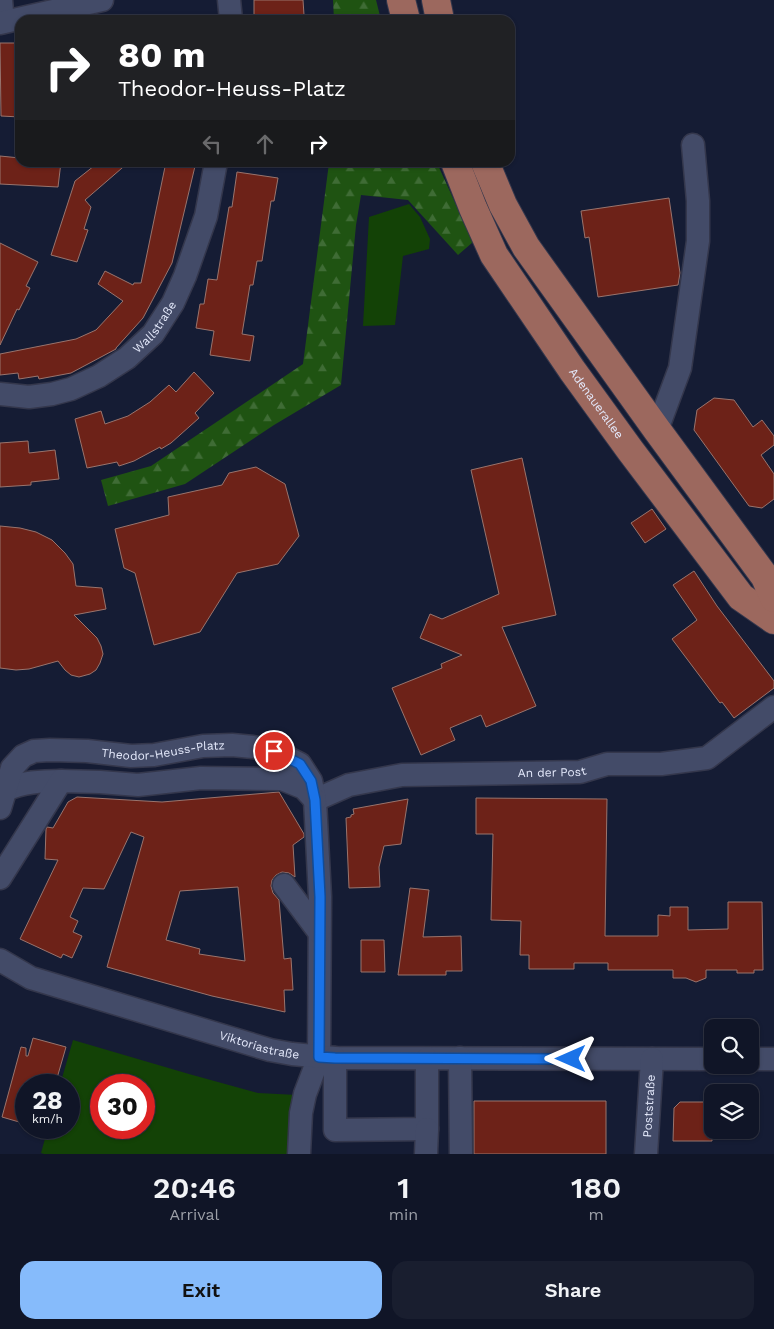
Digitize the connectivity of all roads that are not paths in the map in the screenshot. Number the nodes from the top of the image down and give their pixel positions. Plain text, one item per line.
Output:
1 (1, 0) edge
2 (102, 0) edge
3 (229, 0) edge
4 (401, 0) edge
5 (37, 15) edge
6 (230, 15) edge
7 (405, 15) edge
8 (15, 20) edge
9 (2, 23) edge
10 (693, 145) dead end
11 (215, 167) edge
12 (457, 167) edge
13 (487, 167) edge
14 (0, 394) edge
15 (657, 430) junction
16 (774, 598) edge
17 (774, 620) edge
18 (774, 706) edge
19 (61, 781) junction
20 (2, 799) edge
21 (315, 800) junction
22 (0, 878) edge
23 (284, 885) dead end
24 (319, 932) junction
25 (0, 960) edge
26 (327, 1058) junction
27 (460, 1058) junction
28 (426, 1059) junction
29 (652, 1059) junction
30 (704, 1059) edge
31 (759, 1059) edge
32 (774, 1059) edge
33 (427, 1129) junction
34 (298, 1154) edge
35 (426, 1154) edge
36 (461, 1154) edge
37 (646, 1154) edge

1 - 9 street
2 - 5 street
3 - 6 street
4 - 7 main road
8 - 9 street
10 - 15 street
11 - 14 street, Wallstraße
12 - 17 main road, Adenauerallee
13 - 15 main road
15 - 16 main road
18 - 21 street, An der Post
19 - 20 street, Theodor-Heuss-Platz
19 - 21 street, Theodor-Heuss-Platz
19 - 22 street
20 - 21 street, Theodor-Heuss-Platz
21 - 24 street, Theodor-Heuss-Platz
23 - 24 street
24 - 26 street, Theodor-Heuss-Platz
25 - 26 street, Viktoriastraße
26 - 28 street, Viktoriastraße
26 - 33 street, Theodor-Heuss-Platz
26 - 34 street
27 - 28 street, Viktoriastraße
27 - 29 street, Viktoriastraße
27 - 36 street
28 - 33 street
29 - 30 street, Viktoriastraße
29 - 37 street, Poststraße
31 - 32 street
33 - 35 street

